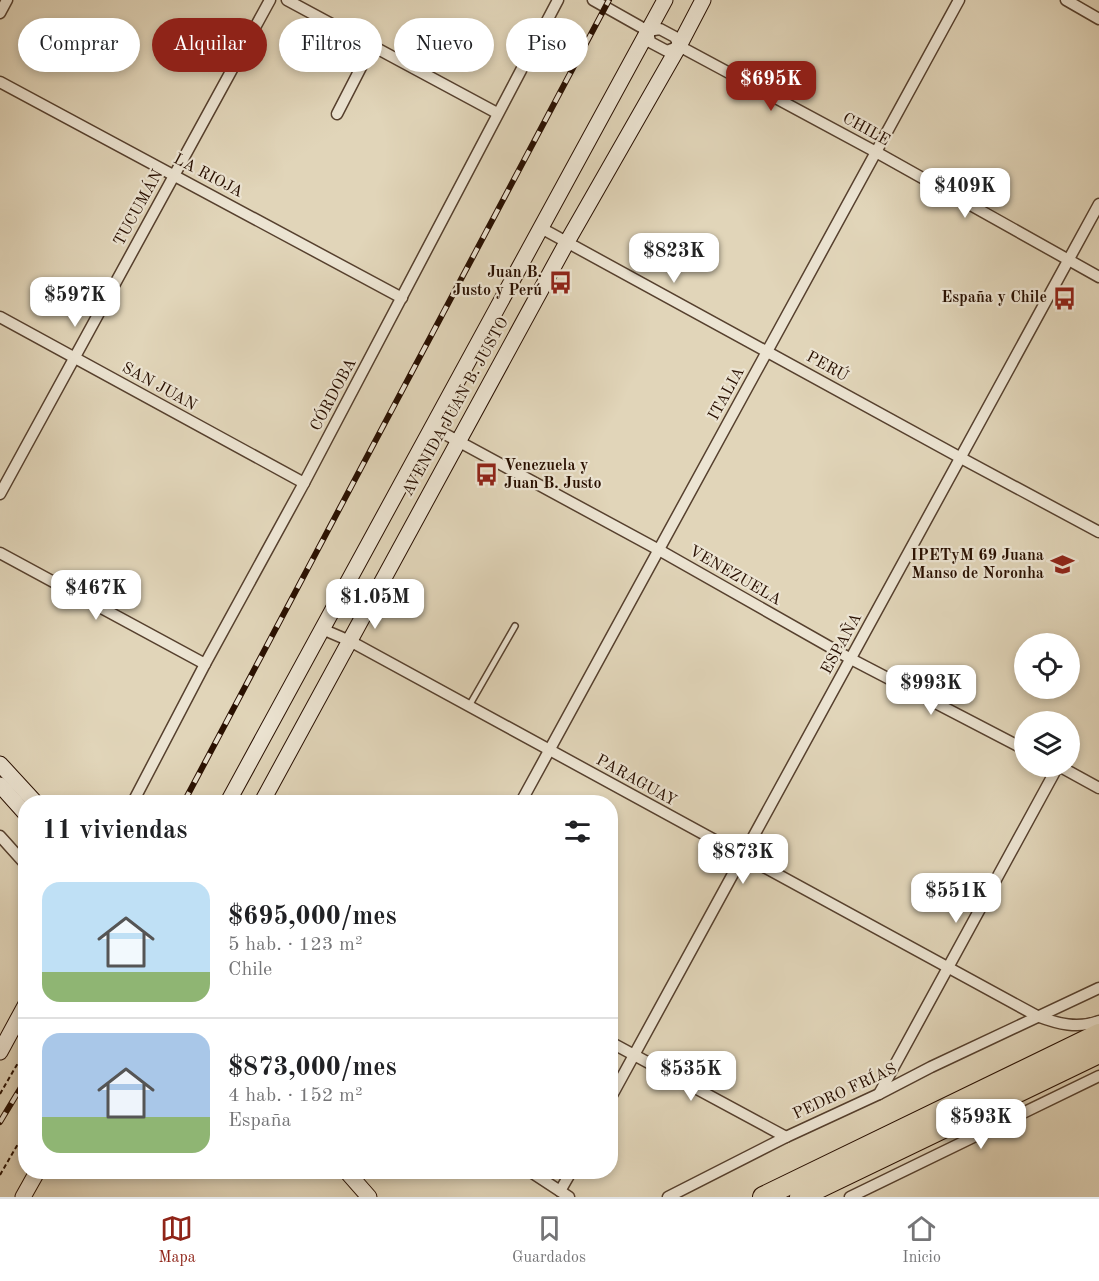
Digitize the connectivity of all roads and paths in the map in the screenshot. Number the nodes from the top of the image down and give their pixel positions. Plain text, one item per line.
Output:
1 (7, 0) edge
2 (270, 0) edge
3 (287, 0) edge
4 (558, 0) edge
5 (593, 0) edge
6 (665, 0) edge
7 (703, 0) edge
8 (959, 0) edge
9 (1066, 0) edge
10 (0, 13) edge
11 (320, 18) edge
12 (1099, 18) edge
13 (648, 31) junction
14 (680, 46) junction
15 (382, 51) edge
16 (359, 72) edge
17 (0, 82) edge
18 (497, 113) junction
19 (338, 114) dead end
20 (876, 152) junction
21 (174, 175) junction
22 (1099, 204) edge
23 (541, 228) junction
24 (567, 243) junction
25 (1068, 261) junction
26 (1099, 278) edge
27 (402, 298) junction
28 (0, 317) edge
29 (767, 351) junction
30 (75, 357) junction
31 (432, 427) junction
32 (458, 441) junction
33 (961, 458) junction
34 (304, 483) junction
35 (0, 494) edge
36 (1099, 531) edge
37 (659, 550) junction
38 (0, 553) edge
39 (515, 626) dead end
40 (322, 629) junction
41 (350, 641) junction
42 (851, 659) junction
43 (205, 664) junction
44 (469, 705) junction
45 (1014, 744) edge
46 (550, 749) junction
47 (0, 764) edge
48 (1052, 777) edge
49 (1078, 777) edge
50 (0, 785) edge
51 (1099, 789) edge
52 (29, 795) edge
53 (137, 795) edge
54 (232, 795) edge
55 (266, 795) edge
56 (525, 795) edge
57 (18, 805) edge
58 (0, 836) edge
59 (18, 856) edge
60 (742, 857) junction
61 (948, 967) junction
62 (1099, 987) edge
63 (1037, 1016) junction
64 (18, 1019) edge
65 (1099, 1022) edge
66 (1099, 1034) edge
67 (618, 1046) edge
68 (0, 1052) edge
69 (1099, 1053) edge
70 (634, 1055) junction
71 (18, 1063) edge
72 (1099, 1076) edge
73 (618, 1084) edge
74 (0, 1094) edge
75 (879, 1094) junction
76 (786, 1137) junction
77 (18, 1144) edge
78 (0, 1175) edge
79 (22, 1179) edge
80 (33, 1179) edge
81 (353, 1179) edge
82 (542, 1179) edge
83 (569, 1179) edge
84 (565, 1194) edge
85 (12, 1197) edge
86 (22, 1197) edge
87 (369, 1197) edge
88 (668, 1197) edge
89 (763, 1197) edge
90 (800, 1197) edge
91 (850, 1197) edge

1 - 10 street
2 - 21 street, TUCUMÁN
3 - 11 street
4 - 18 street, CÓRDOBA
5 - 13 street, CHILE
6 - 13 main road, AVENIDA JUAN B. JUSTO
7 - 14 main road, AVENIDA JUAN B. JUSTO
8 - 20 street, ITALIA
9 - 12 street
13 - 14 street, CHILE
13 - 14 street, CHILE
13 - 23 main road, AVENIDA JUAN B. JUSTO
14 - 20 street, CHILE
14 - 24 main road, AVENIDA JUAN B. JUSTO
15 - 18 street
16 - 19 street
17 - 21 street, LA RIOJA
18 - 27 street, CÓRDOBA
20 - 25 street, CHILE
20 - 29 street, ITALIA
21 - 27 street, LA RIOJA
21 - 30 street, TUCUMÁN
22 - 25 street, ESPAÑA
23 - 24 street, PERÚ
23 - 31 main road, AVENIDA JUAN B. JUSTO
24 - 29 street, PERÚ
24 - 32 main road, AVENIDA JUAN B. JUSTO
25 - 26 street, CHILE
25 - 33 street, ESPAÑA
27 - 34 street, CÓRDOBA
28 - 30 street, SAN JUAN
29 - 33 street, PERÚ
29 - 37 street, ITALIA
30 - 34 street, SAN JUAN
30 - 35 street, TUCUMÁN
31 - 32 street, VENEZUELA
31 - 40 main road, AVENIDA JUAN B. JUSTO
32 - 37 street, VENEZUELA
32 - 41 main road, AVENIDA JUAN B. JUSTO
33 - 36 street, PERÚ
33 - 42 street, ESPAÑA
34 - 43 street, CÓRDOBA
37 - 42 street, VENEZUELA
37 - 46 street, ITALIA
38 - 43 street
39 - 44 lane
40 - 41 street, PARAGUAY
40 - 54 main road, AVENIDA JUAN B. JUSTO
41 - 44 street, PARAGUAY
41 - 55 main road, AVENIDA JUAN B. JUSTO
42 - 45 street, VENEZUELA
42 - 60 street, ESPAÑA
43 - 53 street, CÓRDOBA
44 - 46 street, PARAGUAY
46 - 56 street, ITALIA
46 - 60 street, PARAGUAY
47 - 52 main road
48 - 61 street
49 - 51 street
50 - 57 main road
58 - 59 street
60 - 61 street, PARAGUAY
60 - 70 street, ESPAÑA
61 - 63 street, PARAGUAY
61 - 75 street
62 - 63 street, PEDRO FRÍAS
63 - 65 street, PARAGUAY
63 - 75 street, PEDRO FRÍAS
64 - 68 main road
66 - 89 highway
67 - 70 street
69 - 90 highway
70 - 73 street, ESPAÑA
70 - 76 street
71 - 74 path
72 - 91 street
75 - 76 street, PEDRO FRÍAS
76 - 88 street, PEDRO FRÍAS
77 - 78 path
79 - 85 main road
80 - 86 main road
81 - 87 main road
82 - 84 street
83 - 84 street

